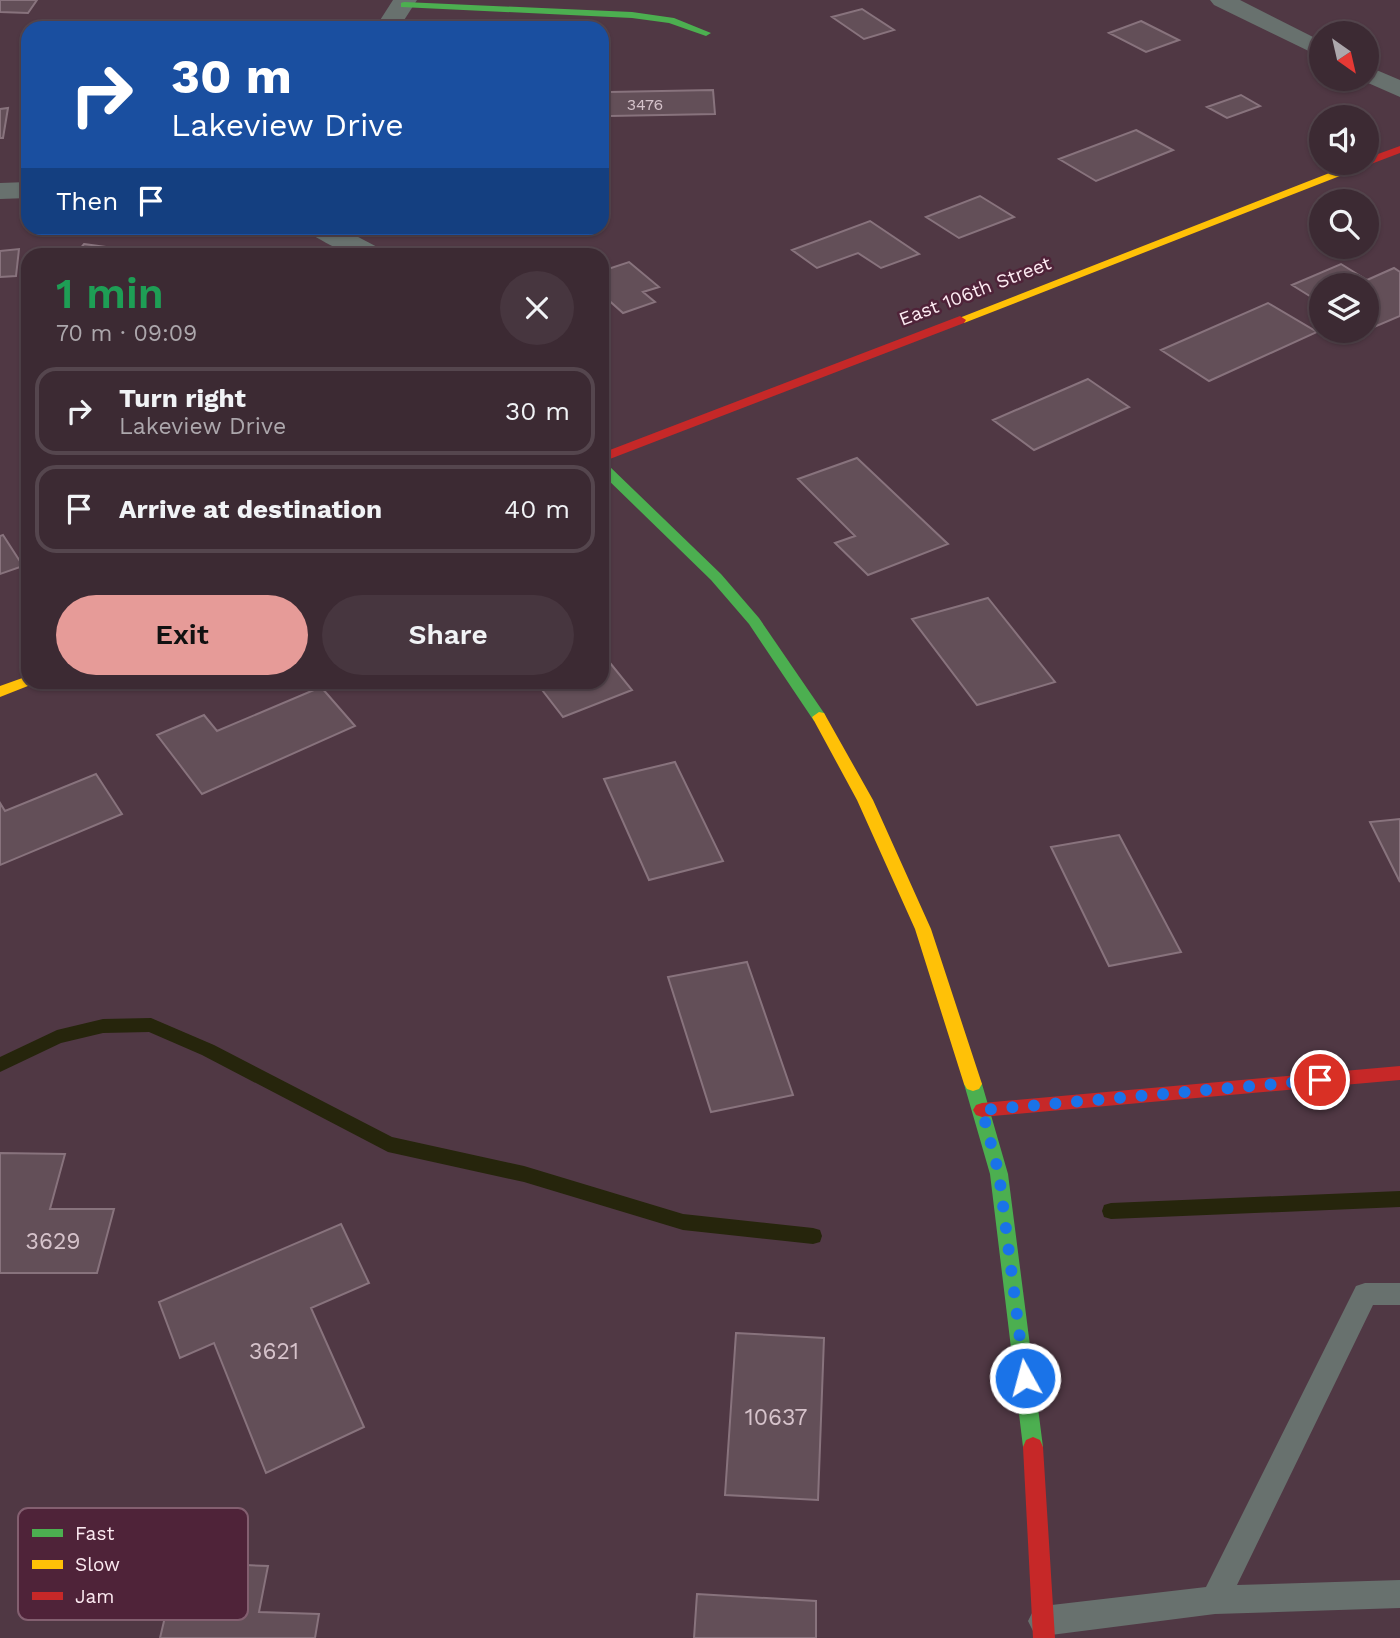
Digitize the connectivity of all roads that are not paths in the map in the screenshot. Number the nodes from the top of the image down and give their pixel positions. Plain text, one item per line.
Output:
1 (1222, 0) edge
2 (404, 2) edge
3 (392, 21) edge
4 (706, 33) dead end
5 (1309, 44) edge
6 (1379, 80) edge
7 (1400, 90) edge
8 (1400, 149) edge
9 (1379, 157) edge
10 (1331, 175) edge
11 (21, 190) edge
12 (0, 191) edge
13 (335, 235) edge
14 (360, 248) edge
15 (609, 455) edge
16 (609, 474) edge
17 (21, 684) edge
18 (0, 692) edge
19 (1400, 1073) edge
20 (982, 1110) junction
21 (1400, 1294) edge
22 (1400, 1594) edge
23 (1215, 1600) junction
24 (1043, 1629) edge

1 - 5 street
2 - 3 street
2 - 4 street
6 - 7 street
8 - 9 street, East 106th Street
10 - 15 street, East 106th Street
11 - 12 street
13 - 14 street
16 - 20 street
17 - 18 street
19 - 20 street
20 - 24 street
21 - 23 lane
22 - 23 lane
23 - 24 lane

